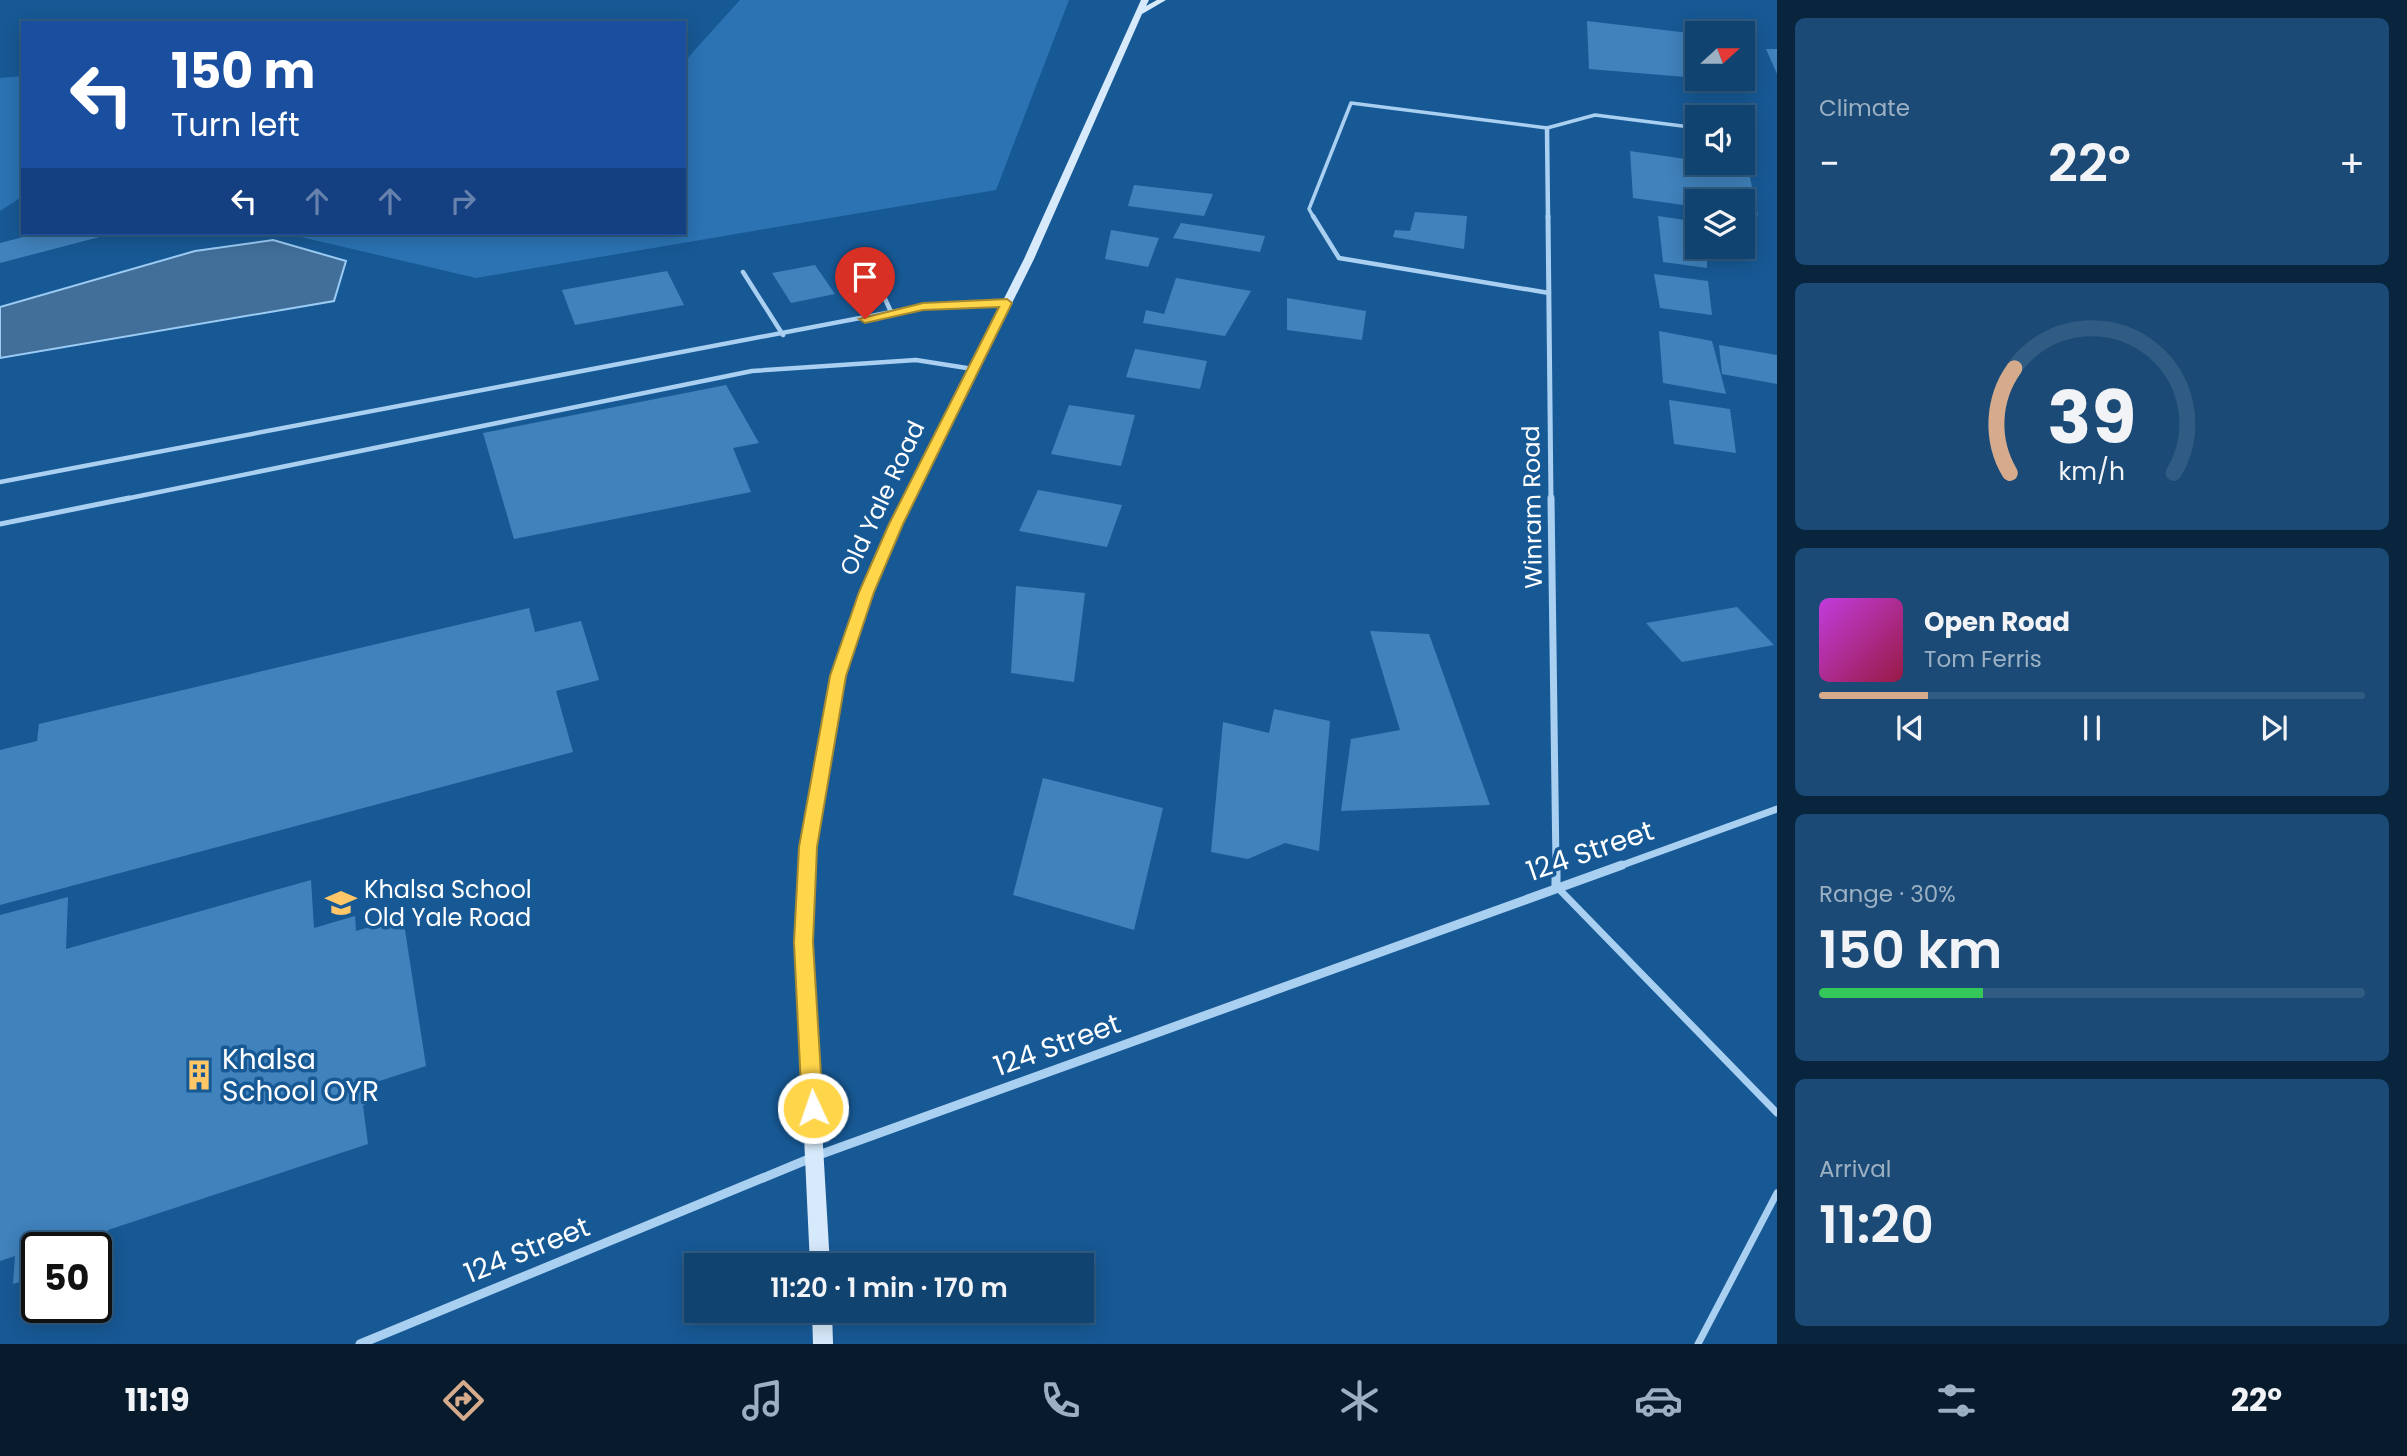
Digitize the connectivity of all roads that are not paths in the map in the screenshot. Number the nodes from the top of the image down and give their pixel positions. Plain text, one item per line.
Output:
1 (1130, 0) edge
2 (1145, 0) edge
3 (1162, 0) edge
4 (1141, 12) junction
5 (1685, 126) edge
6 (1547, 128) junction
7 (743, 272) dead end
8 (874, 275) dead end
9 (1549, 293) junction
10 (1007, 303) junction
11 (892, 314) junction
12 (783, 335) junction
13 (974, 369) junction
14 (0, 482) edge
15 (0, 524) edge
16 (1777, 809) edge
17 (1556, 886) junction
18 (1777, 1113) edge
19 (816, 1156) junction
20 (1777, 1193) edge
21 (820, 1253) edge
22 (822, 1323) edge
23 (360, 1344) edge
24 (823, 1344) edge
25 (1698, 1344) edge

1 - 4 main road
2 - 4 main road, Old Yale Road
3 - 4 main road
4 - 10 main road, Old Yale Road
5 - 6 lane
6 - 9 street, Winram Road
6 - 9 lane
7 - 12 lane
8 - 11 lane
9 - 17 street, Winram Road
10 - 11 lane
10 - 13 main road, Old Yale Road
11 - 12 lane
12 - 14 lane
13 - 15 lane
13 - 19 main road, Old Yale Road
16 - 17 street, 124 Street
17 - 18 lane
17 - 19 street, 124 Street
19 - 21 main road, Old Yale Road
19 - 23 street, 124 Street
20 - 25 lane
22 - 24 main road

